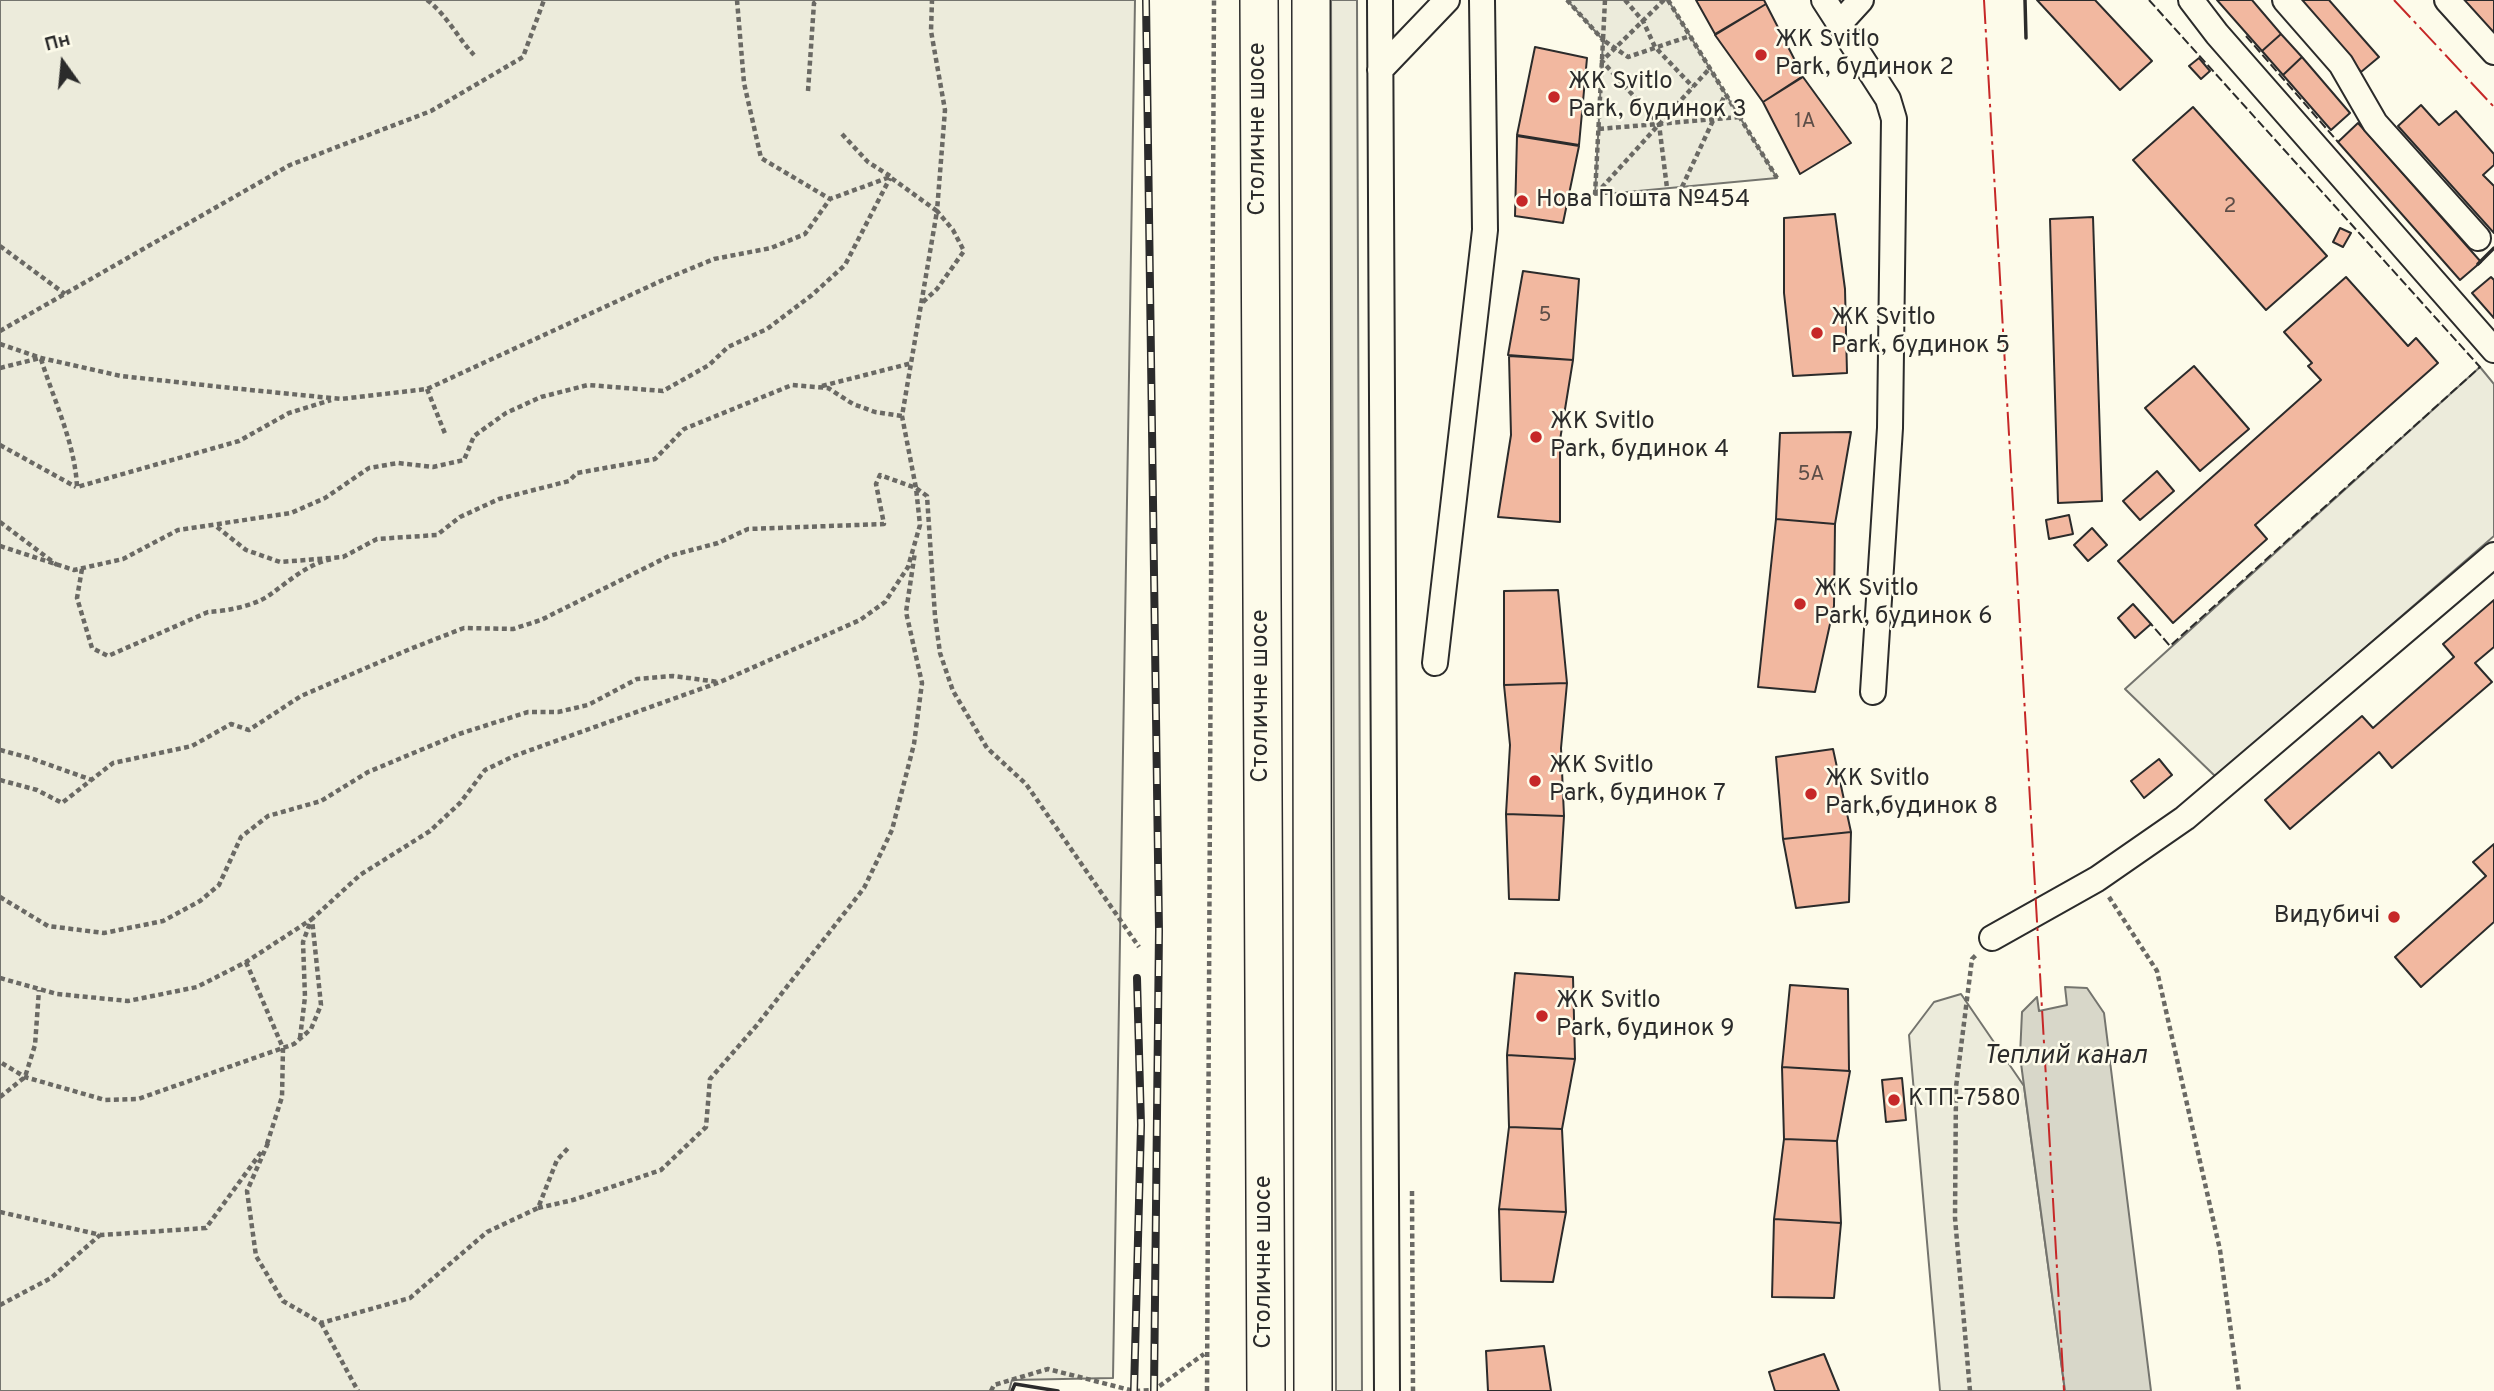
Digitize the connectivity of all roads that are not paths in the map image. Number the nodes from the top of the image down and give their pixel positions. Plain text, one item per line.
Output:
1 (1259, 0) edge
2 (1311, 0) edge
3 (1380, 0) edge
4 (1447, 0) edge
5 (1824, 0) edge
6 (1861, 0) edge
7 (2191, 0) edge
8 (2285, 0) edge
9 (2447, 0) edge
10 (1482, 8) edge
11 (1840, 23) junction
12 (2494, 52) edge
13 (1380, 70) junction
14 (2478, 238) dead end
15 (2494, 350) edge
16 (2494, 555) edge
17 (1435, 663) dead end
18 (1872, 692) dead end
19 (1992, 939) road end
20 (1266, 1391) edge
21 (1313, 1391) edge
22 (1387, 1391) edge

1 - 20 highway, Столичне шосе
2 - 21 highway, Столичне шосе
3 - 13 street
4 - 13 street
5 - 11 street
6 - 11 street
7 - 15 street
8 - 14 street
9 - 12 street
10 - 17 street
11 - 18 street
13 - 22 street
16 - 19 street

